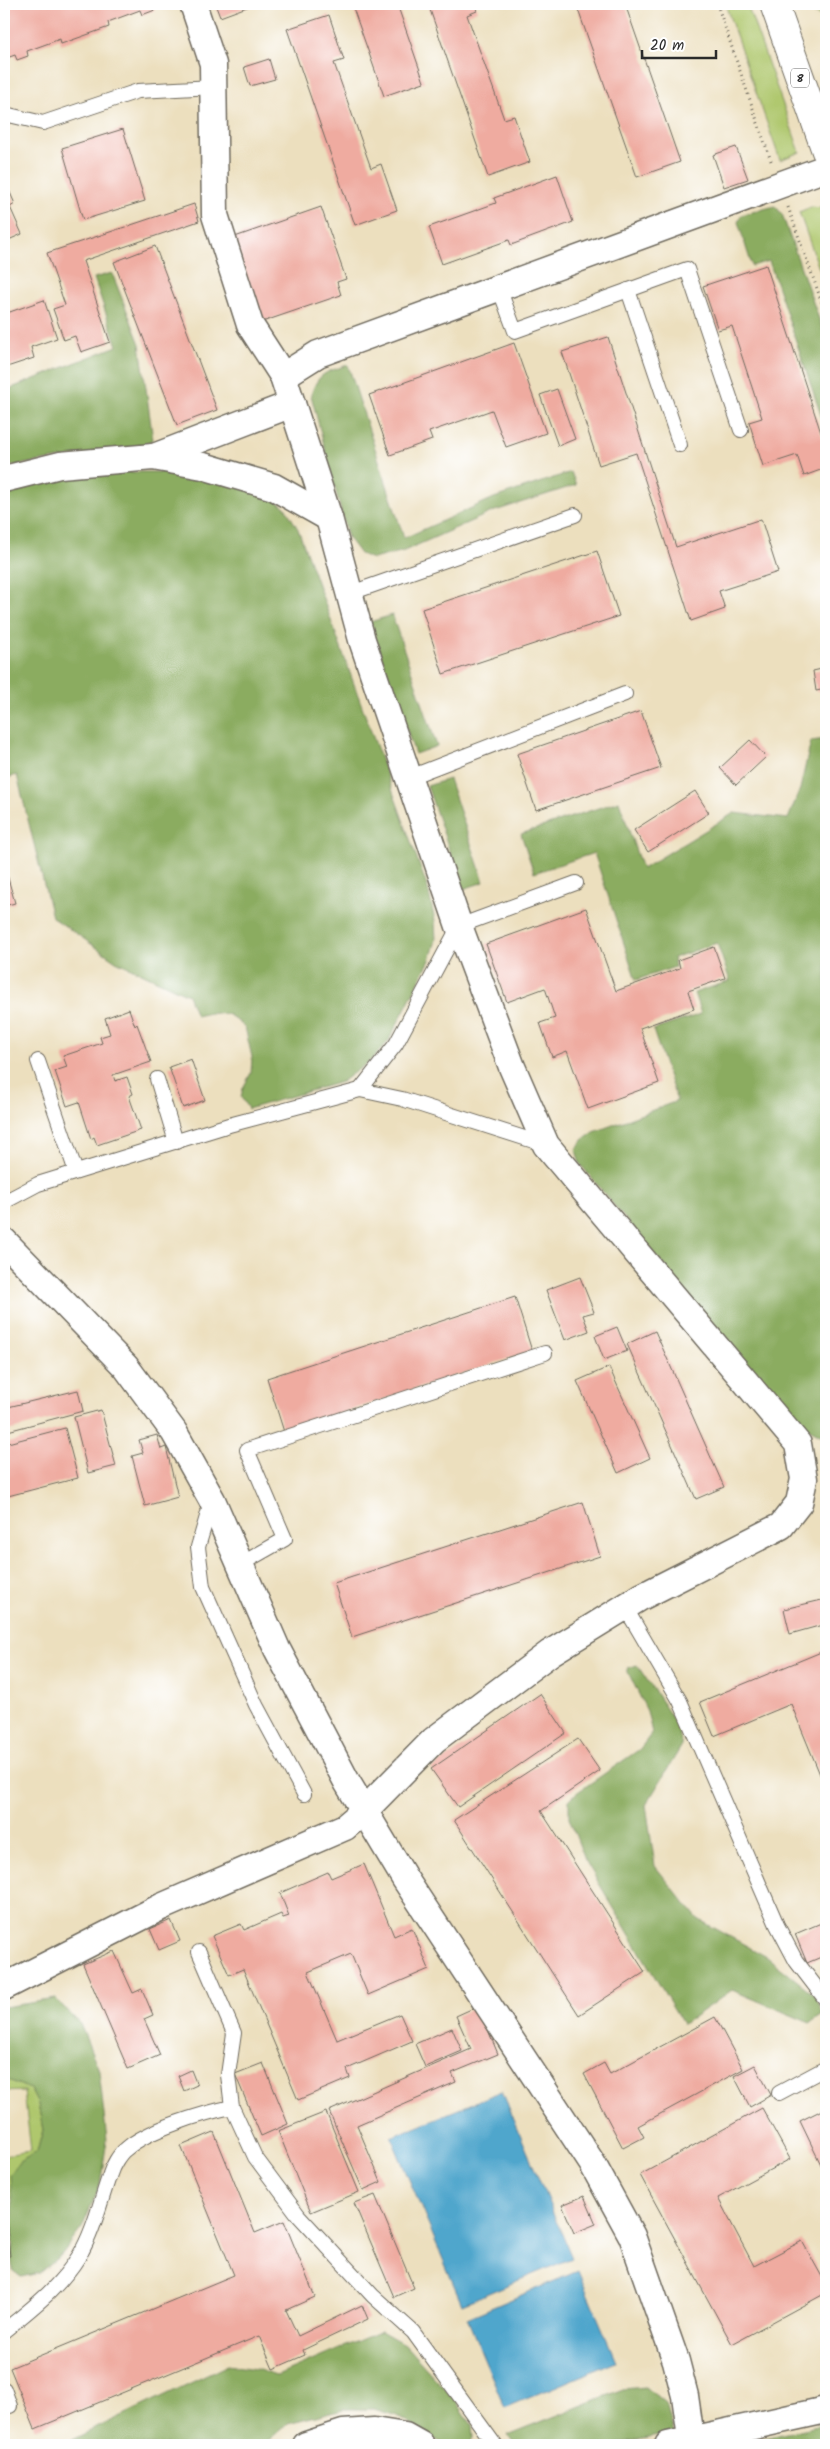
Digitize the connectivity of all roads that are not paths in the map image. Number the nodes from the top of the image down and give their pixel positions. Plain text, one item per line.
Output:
1 (193, 4) edge
2 (774, 4) edge
3 (214, 88) junction
4 (9, 115) dead end
5 (826, 151) edge
6 (826, 168) edge
7 (499, 288) junction
8 (628, 290) junction
9 (283, 376) junction
10 (292, 404) junction
11 (741, 430) dead end
12 (680, 445) dead end
13 (153, 457) junction
14 (4, 479) edge
15 (575, 515) dead end
16 (329, 518) junction
17 (348, 594) junction
18 (625, 694) dead end
19 (410, 777) junction
20 (576, 883) dead end
21 (459, 926) junction
22 (38, 1061) dead end
23 (157, 1079) dead end
24 (360, 1090) junction
25 (176, 1142) junction
26 (546, 1145) junction
27 (76, 1172) junction
28 (4, 1202) edge
29 (4, 1241) edge
30 (545, 1354) dead end
31 (212, 1500) junction
32 (241, 1564) junction
33 (625, 1607) junction
34 (304, 1794) dead end
35 (365, 1810) junction
36 (199, 1952) dead end
37 (4, 1987) edge
38 (826, 2000) edge
39 (826, 2068) edge
40 (779, 2093) dead end
41 (232, 2107) junction
42 (4, 2331) edge
43 (4, 2389) edge
44 (10, 2406) dead end
45 (826, 2410) edge
46 (684, 2444) edge
47 (306, 2445) edge
48 (421, 2445) edge
49 (495, 2445) edge

1 - 3 street
2 - 5 highway, 8
3 - 4 lane
3 - 9 street
6 - 7 street
7 - 8 lane
7 - 9 street
8 - 11 lane
8 - 12 lane
9 - 10 street
10 - 13 street
10 - 16 street
13 - 14 street
13 - 16 street
15 - 17 lane
16 - 17 street
17 - 19 street
18 - 19 lane
19 - 21 street
20 - 21 lane
21 - 24 lane
21 - 26 street
22 - 27 lane
23 - 25 lane
24 - 25 lane
24 - 26 lane
25 - 27 lane
26 - 33 street
27 - 28 lane
29 - 31 street
30 - 32 lane
31 - 32 street
31 - 34 lane
32 - 35 street
33 - 35 street
33 - 38 lane
35 - 37 street
35 - 46 street
36 - 41 lane
39 - 40 lane
41 - 42 lane
41 - 49 lane
43 - 44 lane
45 - 46 street
47 - 48 street

